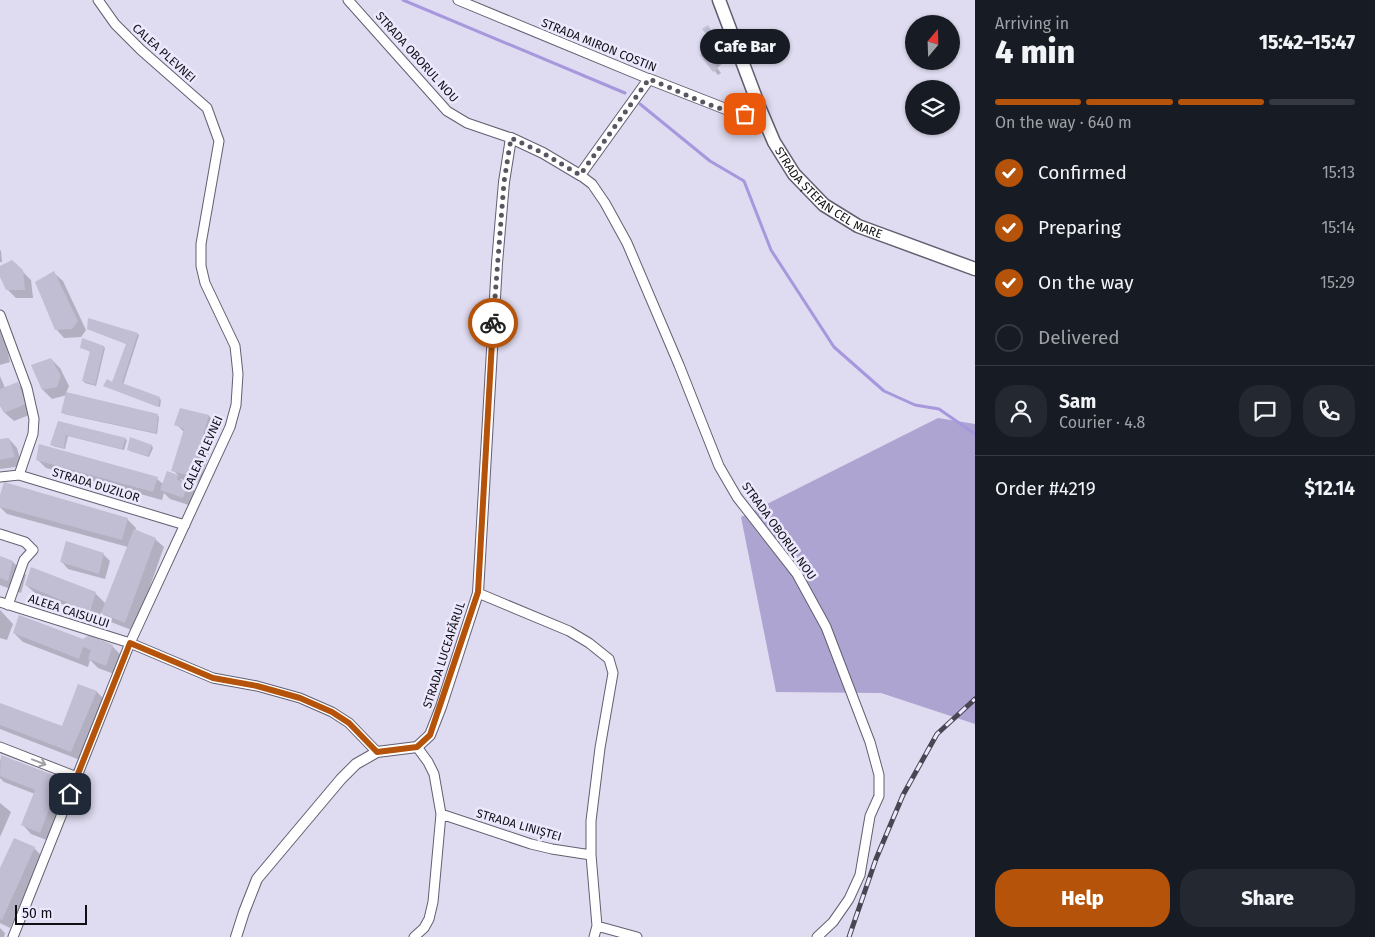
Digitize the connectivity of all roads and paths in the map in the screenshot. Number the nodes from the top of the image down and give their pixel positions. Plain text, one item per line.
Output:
1 (98, 0) edge
2 (348, 0) edge
3 (458, 0) edge
4 (719, 0) edge
5 (649, 79) junction
6 (760, 109) junction
7 (511, 138) junction
8 (580, 175) junction
9 (975, 269) edge
10 (0, 315) edge
11 (19, 475) junction
12 (0, 477) edge
13 (185, 525) junction
14 (0, 534) edge
15 (478, 592) junction
16 (4, 603) edge
17 (130, 643) junction
18 (0, 747) edge
19 (417, 747) junction
20 (377, 752) junction
21 (77, 777) junction
22 (441, 814) junction
23 (591, 855) junction
24 (597, 926) junction
25 (13, 937) edge
26 (236, 937) edge
27 (414, 937) edge
28 (594, 937) edge
29 (637, 937) edge
30 (817, 937) edge

1 - 13 street, CALEA PLEVNEI
2 - 7 street, STRADA OBORUL NOU
3 - 5 street, STRADA MIRON COSTIN
4 - 6 main road, STRADA ȘTEFAN CEL MARE
5 - 6 street, STRADA MIRON COSTIN
5 - 8 street
6 - 9 main road, STRADA ȘTEFAN CEL MARE
7 - 8 street, STRADA OBORUL NOU
7 - 15 street, STRADA LUCEAFĂRUL
8 - 30 street, STRADA OBORUL NOU
10 - 11 street
11 - 12 street, STRADA DUZILOR
11 - 13 street, STRADA DUZILOR
13 - 17 street, CALEA PLEVNEI
14 - 16 street
15 - 19 street, STRADA LUCEAFĂRUL
15 - 23 street
16 - 17 street, ALEEA CAISULUI
17 - 20 street, ALEEA CAISULUI
17 - 21 street, CALEA PLEVNEI
18 -> 21 street
19 - 20 street
19 - 22 street
20 - 26 street
21 - 25 street, CALEA PLEVNEI
22 - 23 street, STRADA LINIȘTEI
22 - 27 street
23 - 24 street
24 - 28 street
24 - 29 street

